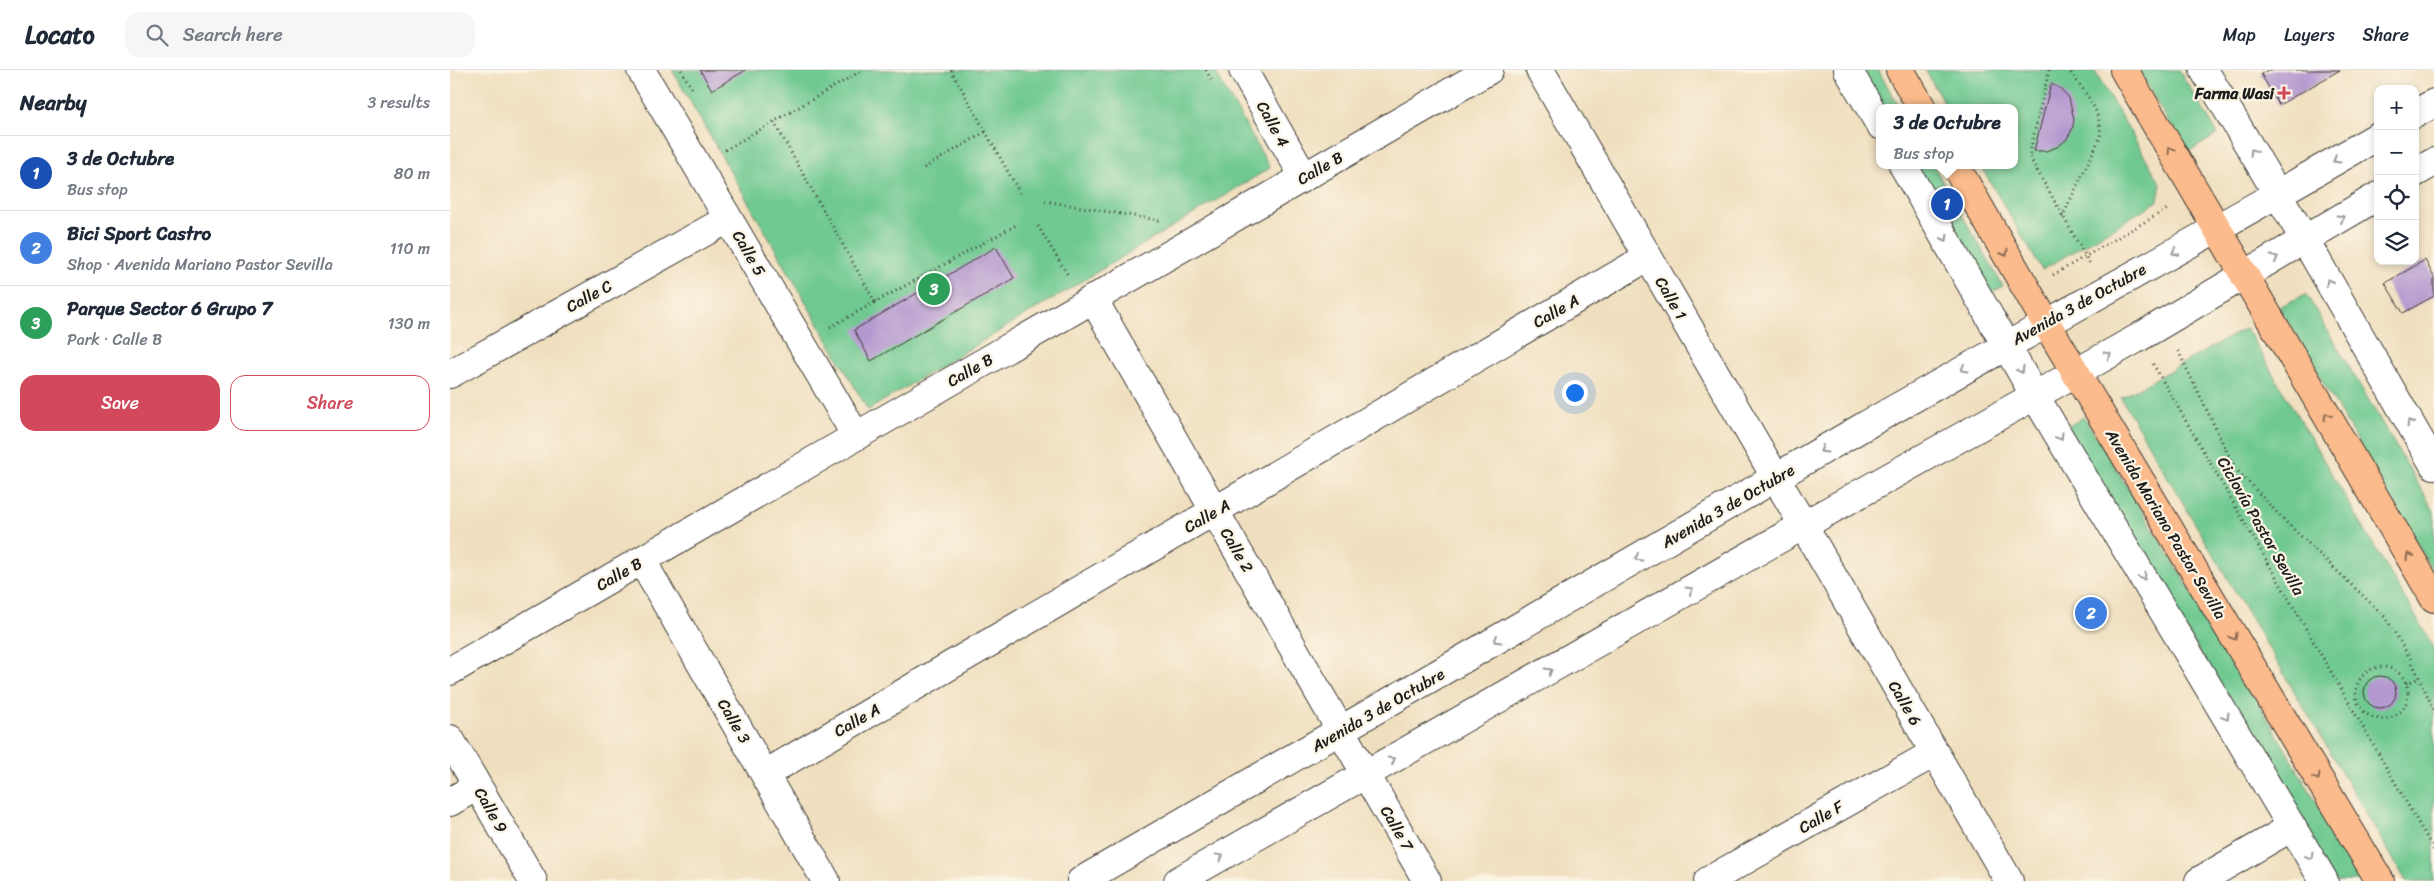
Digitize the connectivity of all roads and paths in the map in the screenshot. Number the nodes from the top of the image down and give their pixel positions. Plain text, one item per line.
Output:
1 (641, 70) edge
2 (681, 70) edge
3 (863, 70) edge
4 (951, 70) edge
5 (1206, 70) edge
6 (1243, 70) edge
7 (1489, 70) edge
8 (1540, 70) edge
9 (1848, 70) edge
10 (1900, 70) edge
11 (2049, 70) edge
12 (2069, 70) edge
13 (2124, 70) edge
14 (2204, 70) edge
15 (1215, 86) dead end
16 (695, 94) dead end
17 (2434, 103) edge
18 (1920, 104) edge
19 (2419, 112) edge
20 (1876, 118) edge
21 (774, 122) junction
22 (985, 132) junction
23 (2374, 138) edge
24 (722, 142) dead end
25 (727, 150) junction
26 (732, 158) dead end
27 (2434, 162) edge
28 (698, 166) junction
29 (924, 168) dead end
30 (1905, 169) edge
31 (1957, 169) edge
32 (2419, 171) edge
33 (1304, 177) junction
34 (2196, 192) junction
35 (2278, 194) junction
36 (1021, 196) dead end
37 (2374, 198) edge
38 (1045, 201) dead end
39 (2062, 217) junction
40 (728, 219) junction
41 (1018, 224) dead end
42 (1038, 226) dead end
43 (1162, 227) dead end
44 (2218, 229) junction
45 (2305, 240) junction
46 (2086, 256) junction
47 (1648, 257) junction
48 (2245, 275) junction
49 (2106, 289) junction
50 (2027, 290) junction
51 (1089, 301) junction
52 (875, 302) junction
53 (824, 319) dead end
54 (2046, 323) junction
55 (829, 328) junction
56 (834, 336) dead end
57 (2138, 338) junction
58 (2007, 345) junction
59 (2177, 350) dead end
60 (2076, 372) junction
61 (450, 374) edge
62 (2035, 396) junction
63 (856, 436) junction
64 (2434, 464) edge
65 (1775, 478) junction
66 (1214, 511) junction
67 (1802, 526) junction
68 (642, 561) junction
69 (2434, 598) edge
70 (450, 671) edge
71 (2420, 678) junction
72 (2406, 683) junction
73 (2358, 703) junction
74 (2351, 707) junction
75 (2434, 710) edge
76 (1341, 732) junction
77 (450, 739) edge
78 (1934, 753) junction
79 (765, 774) junction
80 (1366, 775) junction
81 (478, 786) junction
82 (450, 802) edge
83 (2292, 826) junction
84 (2434, 850) edge
85 (533, 881) edge
86 (826, 881) edge
87 (1081, 881) edge
88 (1178, 881) edge
89 (1427, 881) edge
90 (1708, 881) edge
91 (2008, 881) edge
92 (2199, 881) edge
93 (2324, 881) edge
94 (2380, 881) edge

1 - 28 street, Calle 5
2 - 16 path
3 - 21 path
4 - 22 path
5 - 15 path
6 - 33 street, Calle 4
7 - 33 street, Calle B
8 - 47 street, Calle 1
9 - 20 street
10 - 18 main road
11 - 39 path
12 - 39 path
34 -> 13 main road
35 -> 14 street
17 - 19 street
21 - 25 path
21 - 52 path
22 - 29 path
22 - 36 path
23 -> 35 street, Avenida 3 de Octubre
24 - 25 path
25 - 26 path
25 - 28 path
27 - 32 street
28 - 40 street, Calle 5
30 -> 58 street
31 -> 50 main road, Avenida Mariano Pastor Sevilla
33 - 51 street, Calle B
34 - 44 main road
34 - 46 path
35 - 44 street, Avenida 3 de Octubre
35 - 45 street
45 -> 37 street
38 - 43 path
39 - 46 path
40 - 61 street, Calle C
40 - 63 street, Calle 5
41 - 52 path
42 - 51 path
44 - 48 main road
44 -> 49 street, Avenida 3 de Octubre
48 -> 45 street
64 -> 45 street
46 - 49 path
46 - 50 path
47 - 65 street, Calle 1
47 - 66 street, Calle A
48 - 57 street
69 -> 48 main road
49 - 54 street, Avenida 3 de Octubre
50 - 54 main road, Avenida Mariano Pastor Sevilla
51 - 63 street, Calle B
51 - 66 street, Calle 2
52 - 55 path
53 - 55 path
54 - 58 street, Avenida 3 de Octubre
54 - 60 main road, Avenida Mariano Pastor Sevilla
55 - 56 path
60 -> 57 street
57 - 74 path, Ciclovía Pastor Sevilla
58 -> 62 street
58 -> 65 street, Avenida 3 de Octubre
59 - 71 path
60 - 62 street
60 -> 94 main road, Avenida Mariano Pastor Sevilla
62 - 67 street
62 -> 83 street
63 - 68 street, Calle B
65 - 67 street, Calle 1
65 -> 76 street, Avenida 3 de Octubre
66 - 76 street, Calle 2
66 - 79 street, Calle A
67 - 78 street, Calle 6
80 -> 67 street
68 - 70 street, Calle B
68 - 79 street, Calle 3
71 - 72 path
71 - 75 path
72 - 73 path
72 - 73 path
73 - 74 path
74 - 84 path, Ciclovía Pastor Sevilla
76 - 80 street, Calle 2
76 - 87 street, Avenida 3 de Octubre
77 - 81 street, Calle 9
78 - 90 street, Calle F
78 - 91 street, Calle 6
79 - 86 street, Calle 3
88 -> 80 street
80 - 89 street, Calle 7
81 - 82 street
81 - 85 street, Calle 9
83 - 92 street
83 -> 93 street

